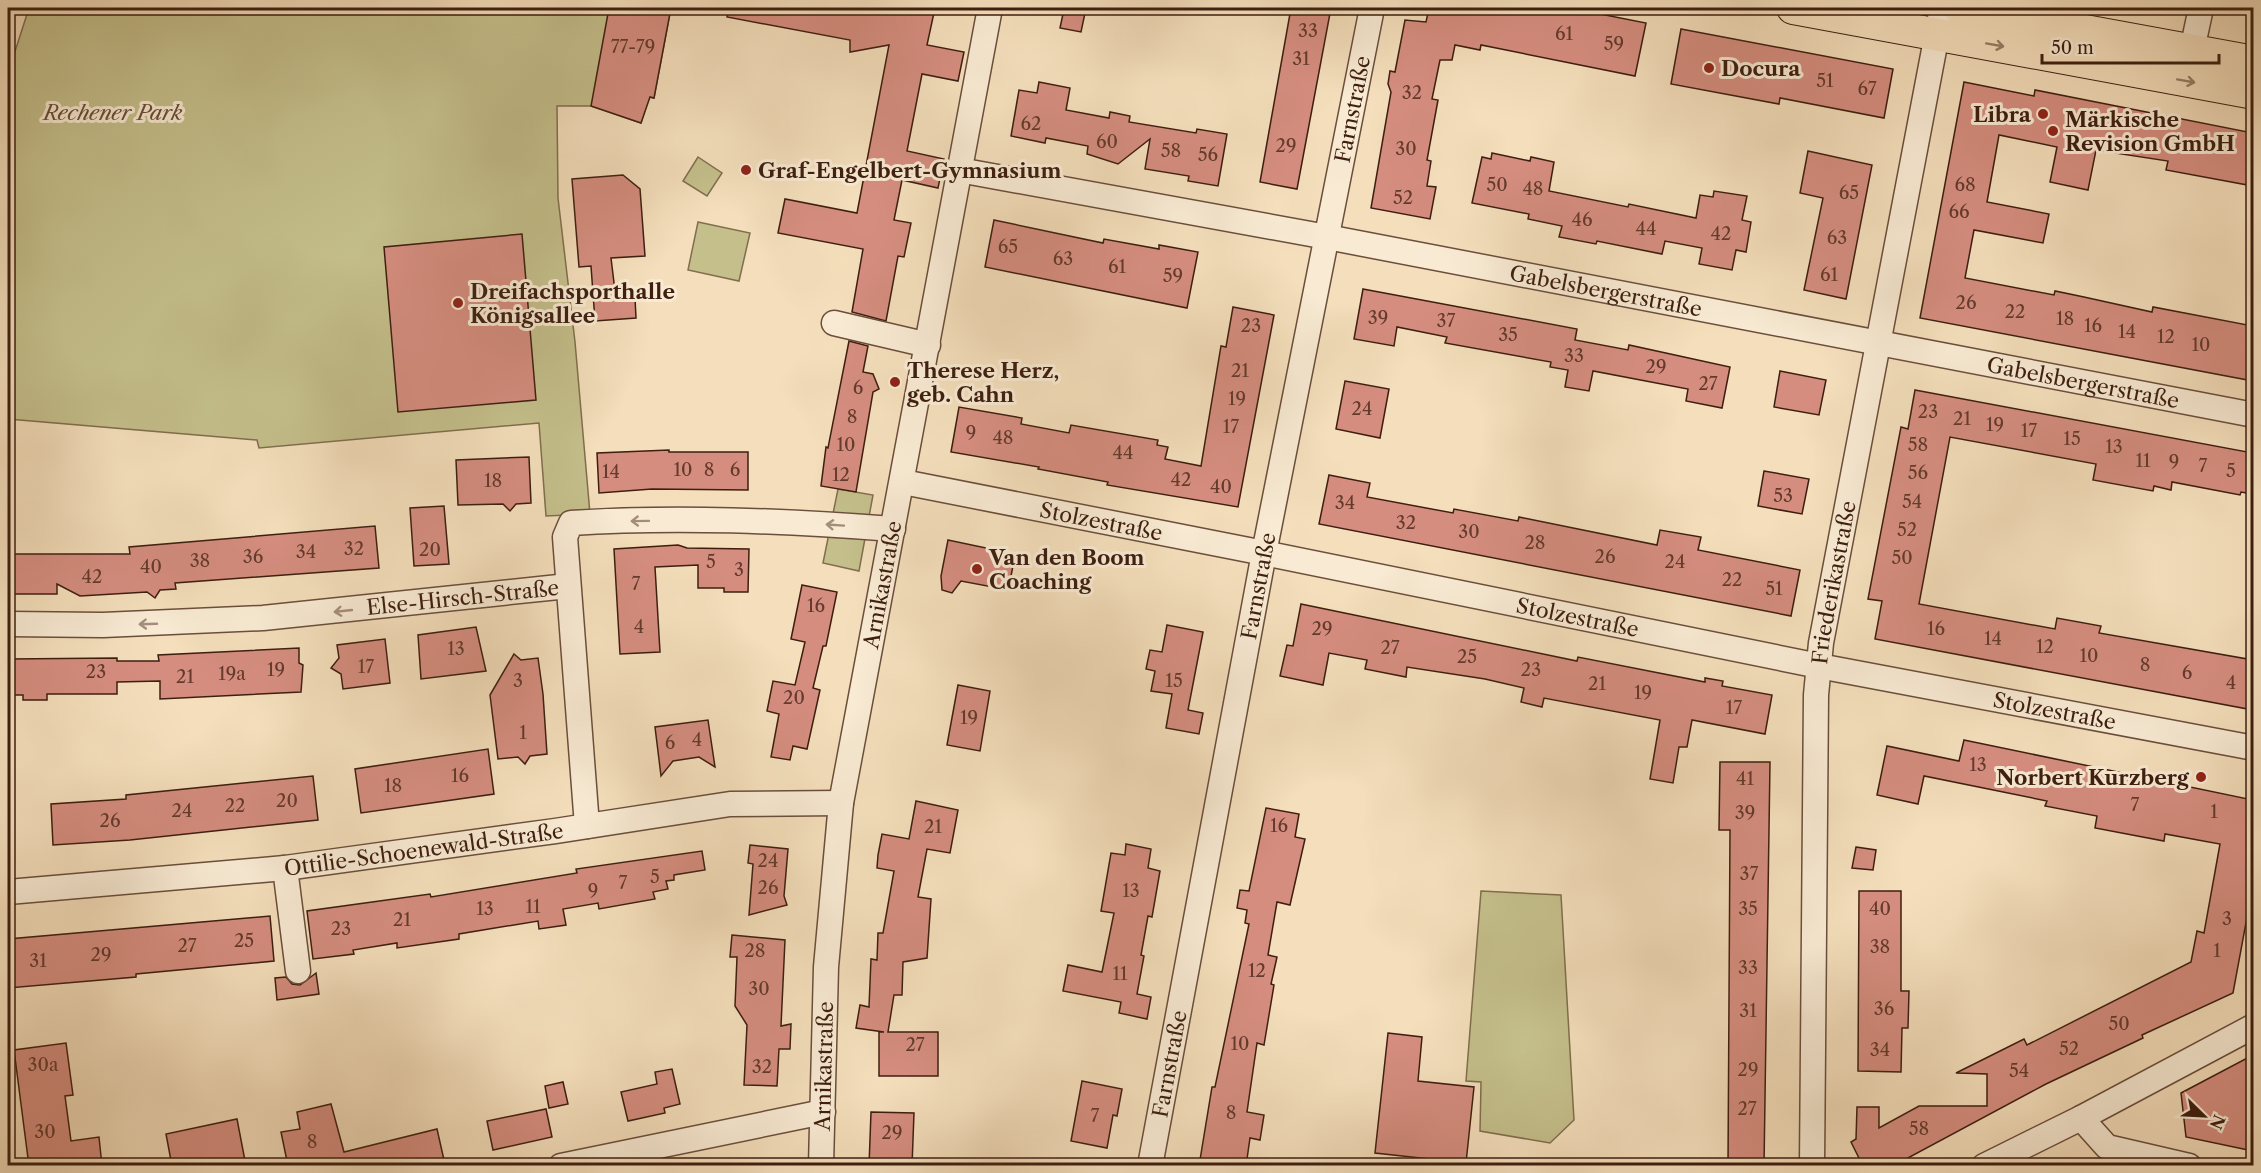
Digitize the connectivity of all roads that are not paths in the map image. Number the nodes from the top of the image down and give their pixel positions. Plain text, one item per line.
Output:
1 (990, 8) edge
2 (1372, 8) edge
3 (1793, 8) edge
4 (1960, 8) edge
5 (2201, 8) edge
6 (1940, 21) edge
7 (2192, 50) junction
8 (2253, 62) edge
9 (2253, 93) edge
10 (958, 170) junction
11 (1327, 237) junction
12 (834, 323) dead end
13 (1878, 343) junction
14 (928, 345) junction
15 (2253, 415) edge
16 (903, 482) junction
17 (893, 529) junction
18 (1264, 553) junction
19 (568, 586) junction
20 (8, 624) edge
21 (1819, 666) junction
22 (2253, 748) edge
23 (841, 803) junction
24 (587, 826) junction
25 (285, 868) junction
26 (8, 892) edge
27 (298, 971) dead end
28 (2253, 1026) edge
29 (823, 1112) junction
30 (2081, 1118) junction
31 (561, 1166) edge
32 (822, 1166) edge
33 (1150, 1166) edge
34 (1812, 1166) edge
35 (1984, 1166) edge
36 (2189, 1166) edge

1 - 10 street, Arnikastraße
2 - 11 street, Farnstraße
3 - 6 main road
4 - 7 main road
5 - 7 street
6 -> 9 main road
6 - 13 street, Friederikastraße
7 - 8 main road
10 - 11 street, Gabelsbergerstraße
10 - 14 street, Arnikastraße
11 - 13 street, Gabelsbergerstraße
11 - 18 street, Farnstraße
12 - 14 street
13 - 15 street, Gabelsbergerstraße
13 - 21 street, Friederikastraße
14 - 16 street, Arnikastraße
16 - 17 street, Arnikastraße
16 - 18 street, Stolzestraße
17 -> 19 street, Else-Hirsch-Straße
17 - 23 street, Arnikastraße
18 - 21 street, Stolzestraße
18 - 33 street, Farnstraße
19 -> 20 street, Else-Hirsch-Straße
19 - 24 street
21 - 22 street, Stolzestraße
21 - 34 street, Friederikastraße
23 - 24 street, Ottilie-Schoenewald-Straße
23 - 29 street, Arnikastraße
24 - 25 street, Ottilie-Schoenewald-Straße
25 - 26 street, Ottilie-Schoenewald-Straße
25 - 27 street
28 - 30 street
29 - 31 street
29 - 32 street, Arnikastraße
30 - 35 street
30 - 36 street

